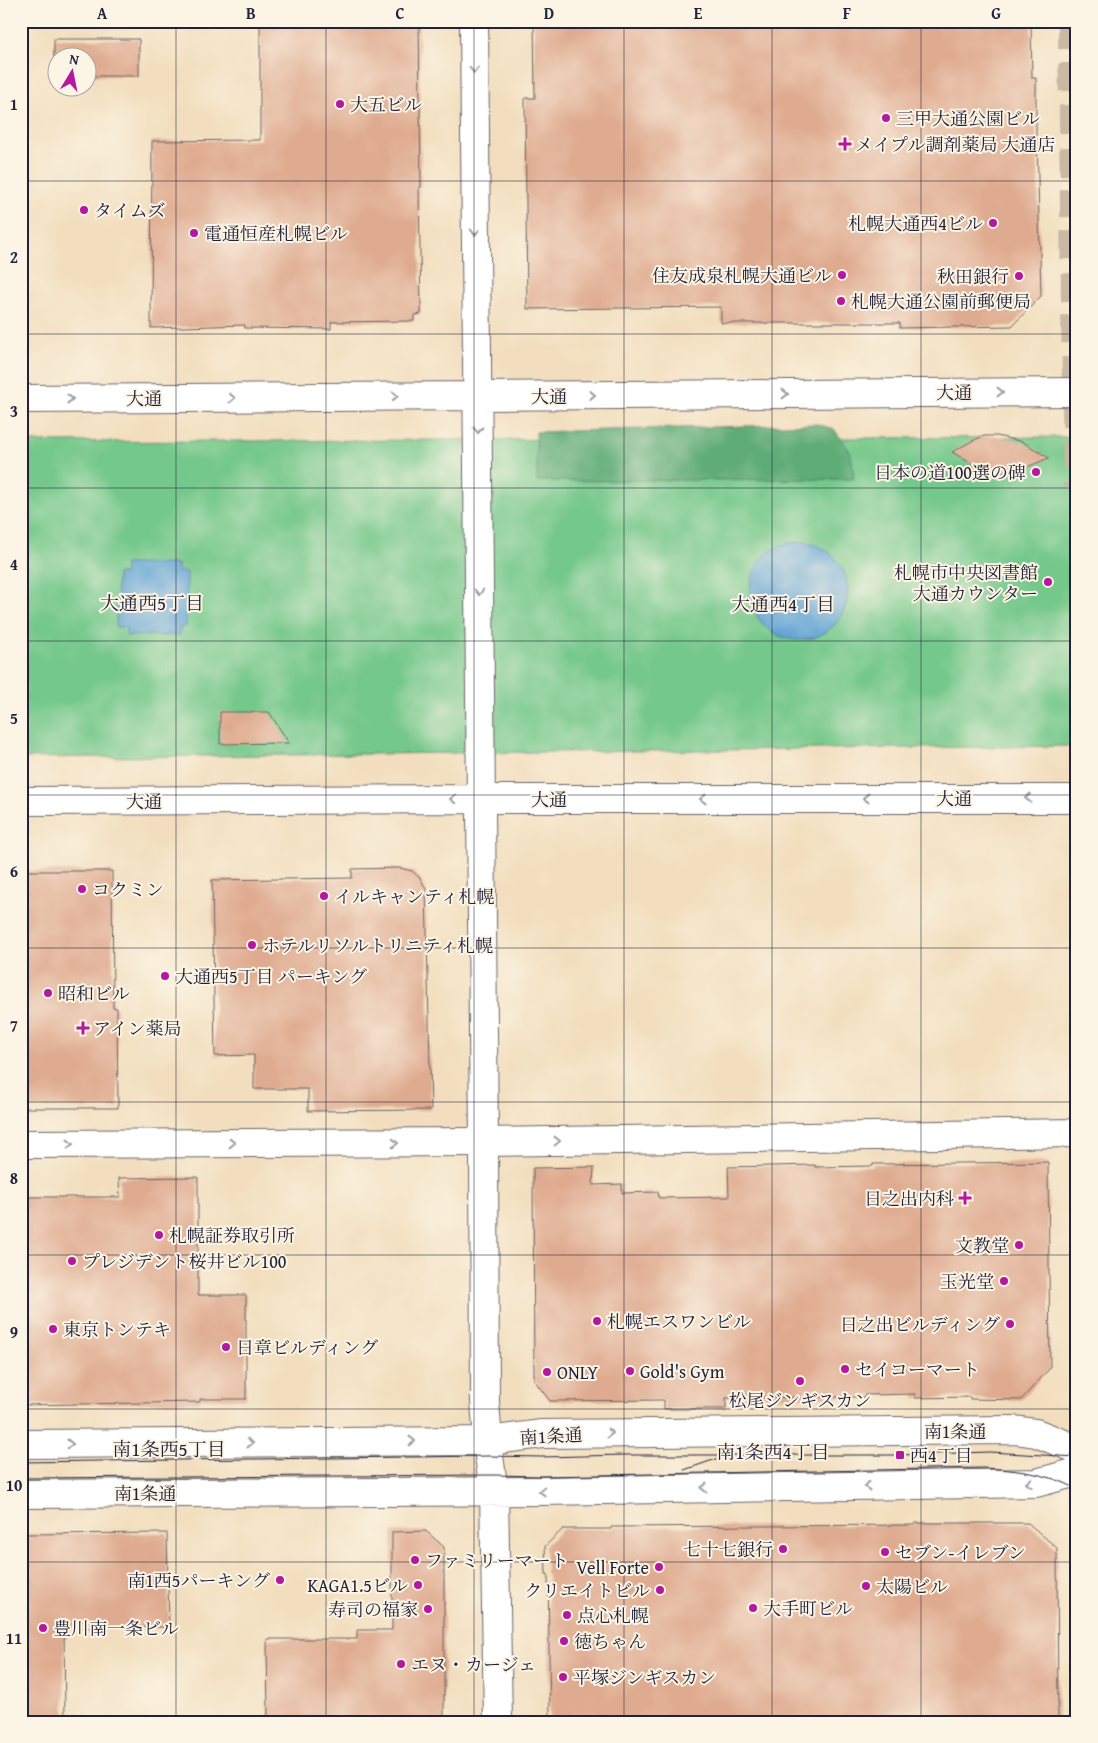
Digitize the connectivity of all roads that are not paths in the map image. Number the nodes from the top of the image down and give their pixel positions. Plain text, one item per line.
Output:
1 (474, 21) edge
2 (1077, 392) edge
3 (477, 395) junction
4 (21, 399) edge
5 (481, 799) junction
6 (1077, 799) edge
7 (21, 801) edge
8 (1077, 1133) edge
9 (484, 1142) junction
10 (21, 1144) edge
11 (488, 1441) junction
12 (21, 1444) edge
13 (1077, 1449) edge
14 (1077, 1472) edge
15 (494, 1491) junction
16 (21, 1494) edge
17 (498, 1722) edge

1 -> 3 street
3 -> 2 street, 大通
4 -> 3 street, 大通
3 -> 5 street
6 -> 5 street, 大通
5 -> 7 street, 大通
5 - 9 street
9 -> 8 street
10 -> 9 street
9 - 11 street
12 -> 11 street, 南1条通
11 -> 13 street, 南1条通
11 - 15 street
14 -> 15 street, 南1条通
15 - 16 street, 南1条通
15 - 17 street

